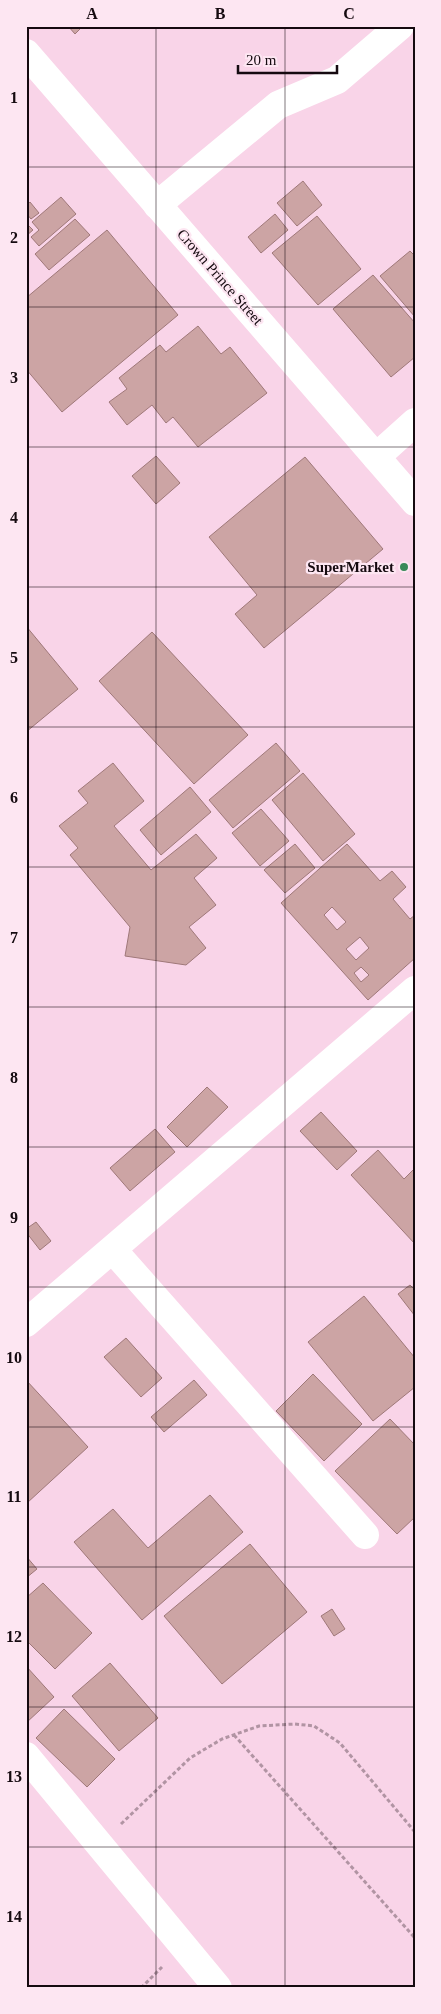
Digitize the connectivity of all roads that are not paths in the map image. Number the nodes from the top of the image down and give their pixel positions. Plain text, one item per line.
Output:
1 (400, 26) edge
2 (26, 53) edge
3 (158, 205) junction
4 (415, 422) edge
5 (376, 456) junction
6 (415, 502) edge
7 (415, 990) edge
8 (113, 1250) junction
9 (26, 1323) edge
10 (365, 1535) dead end
11 (26, 1756) edge
12 (218, 1988) edge

1 - 3 street
2 - 3 street, Crown Prince Street
3 - 5 street, Crown Prince Street
4 - 5 street
5 - 6 street, Crown Prince Street
7 - 8 street
8 - 9 street
8 - 10 street
11 - 12 street

